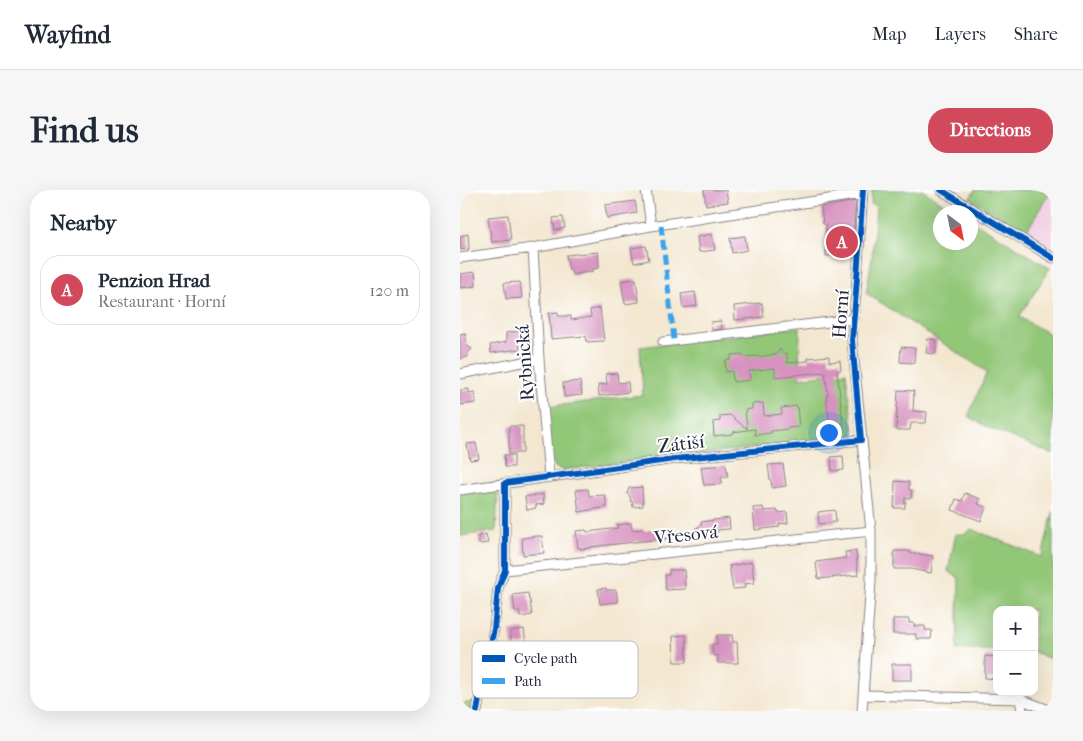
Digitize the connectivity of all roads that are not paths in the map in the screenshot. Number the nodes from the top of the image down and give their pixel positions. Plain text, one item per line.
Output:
1 (646, 190) edge
2 (941, 190) edge
3 (862, 192) edge
4 (651, 226) junction
5 (533, 248) junction
6 (460, 258) edge
7 (1053, 258) edge
8 (854, 318) junction
9 (663, 342) dead end
10 (539, 359) junction
11 (460, 374) edge
12 (861, 440) junction
13 (549, 476) junction
14 (504, 483) junction
15 (460, 490) edge
16 (871, 530) junction
17 (505, 570) junction
18 (491, 641) edge
19 (863, 695) junction
20 (993, 696) edge
21 (1019, 696) edge
22 (479, 698) edge
23 (477, 711) edge
24 (862, 711) edge
25 (1022, 711) edge
26 (1051, 711) edge

1 - 4 street
2 - 7 street
3 - 4 street
3 - 8 street, Horní
4 - 5 street
5 - 6 street
5 - 10 street, Rybnická
8 - 9 street
8 - 12 street, Horní
10 - 11 street
10 - 13 street, Rybnická
12 - 13 street, Zátiší
12 - 16 street, Horní
13 - 14 street, Zátiší
14 - 15 street, Zátiší
14 - 17 street
16 - 17 street, Vřesová
16 - 19 street, Horní
17 - 18 street
19 - 20 street
19 - 24 street, Horní
21 - 25 street
21 - 26 street
22 - 23 street

